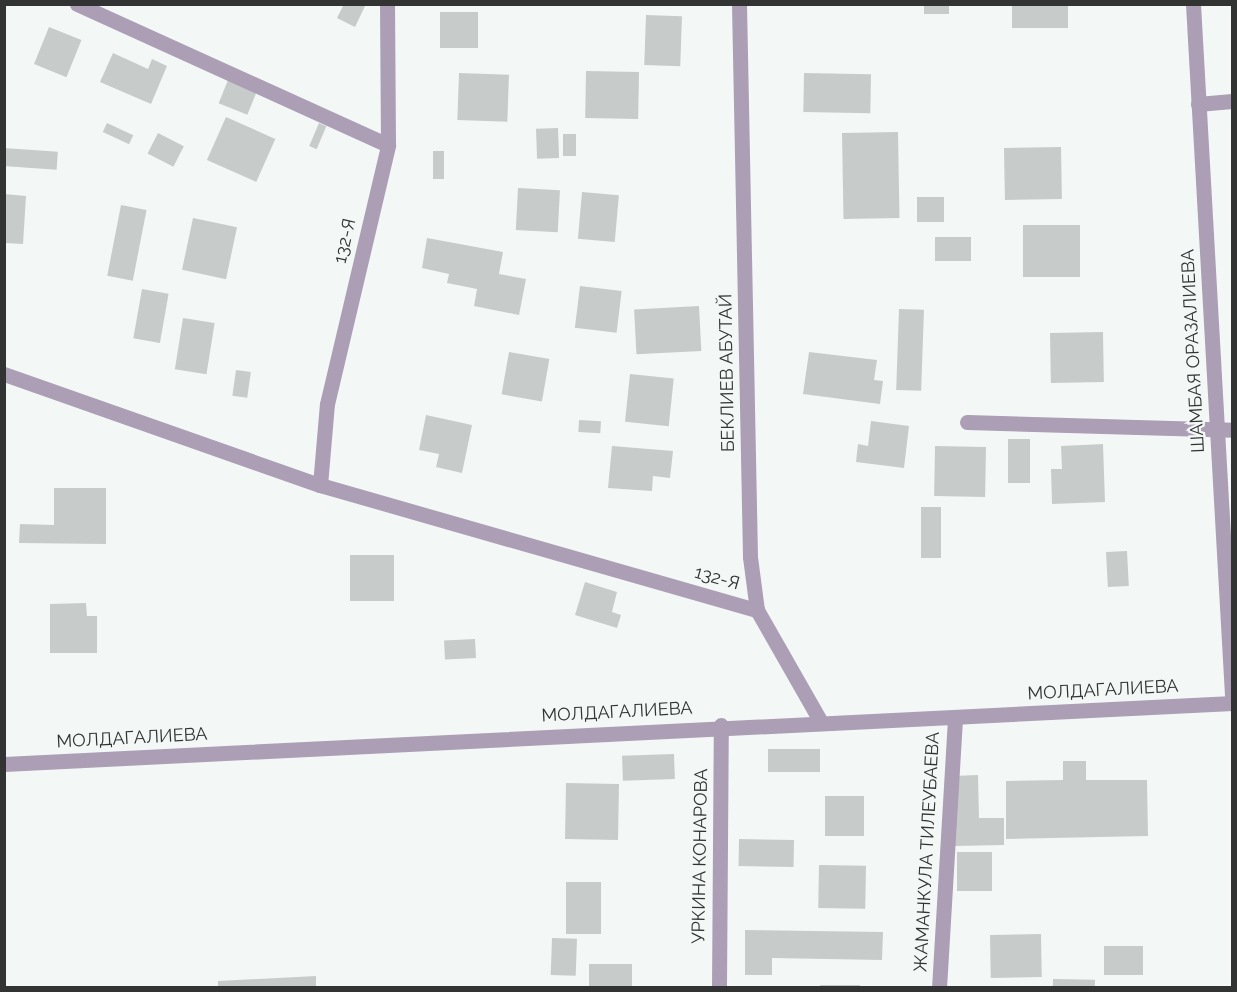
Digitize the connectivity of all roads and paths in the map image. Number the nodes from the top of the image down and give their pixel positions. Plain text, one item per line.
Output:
1 (77, 4) edge
2 (387, 4) edge
3 (739, 4) edge
4 (1193, 4) edge
5 (1233, 101) edge
6 (1198, 105) junction
7 (388, 146) junction
8 (4, 374) edge
9 (967, 423) dead end
10 (1225, 430) edge
11 (320, 485) junction
12 (757, 610) junction
13 (1233, 695) edge
14 (1233, 703) edge
15 (955, 718) junction
16 (821, 722) junction
17 (721, 726) junction
18 (4, 764) edge
19 (719, 987) edge
20 (939, 987) edge

1 - 7 street
2 - 7 street, 132-Я
3 - 12 street, БЕКЛИЕВ АБУТАЙ
4 - 6 street, ШАМБАЯ ОРАЗАЛИЕВА
5 - 6 street
6 - 10 street, ШАМБАЯ ОРАЗАЛИЕВА
7 - 11 street, 132-Я
8 - 11 street, 132-Я
9 - 10 street
10 - 13 street, ШАМБАЯ ОРАЗАЛИЕВА
11 - 12 street, 132-Я
12 - 16 street, БЕКЛИЕВ АБУТАЙ
14 - 15 street, МОЛДАГАЛИЕВА
15 - 16 street, МОЛДАГАЛИЕВА
15 - 20 street, ЖАМАНКУЛА ТИЛЕУБАЕВА
16 - 17 street, МОЛДАГАЛИЕВА
17 - 18 street, МОЛДАГАЛИЕВА
17 - 19 street, УРКИНА КОНАРОВА

